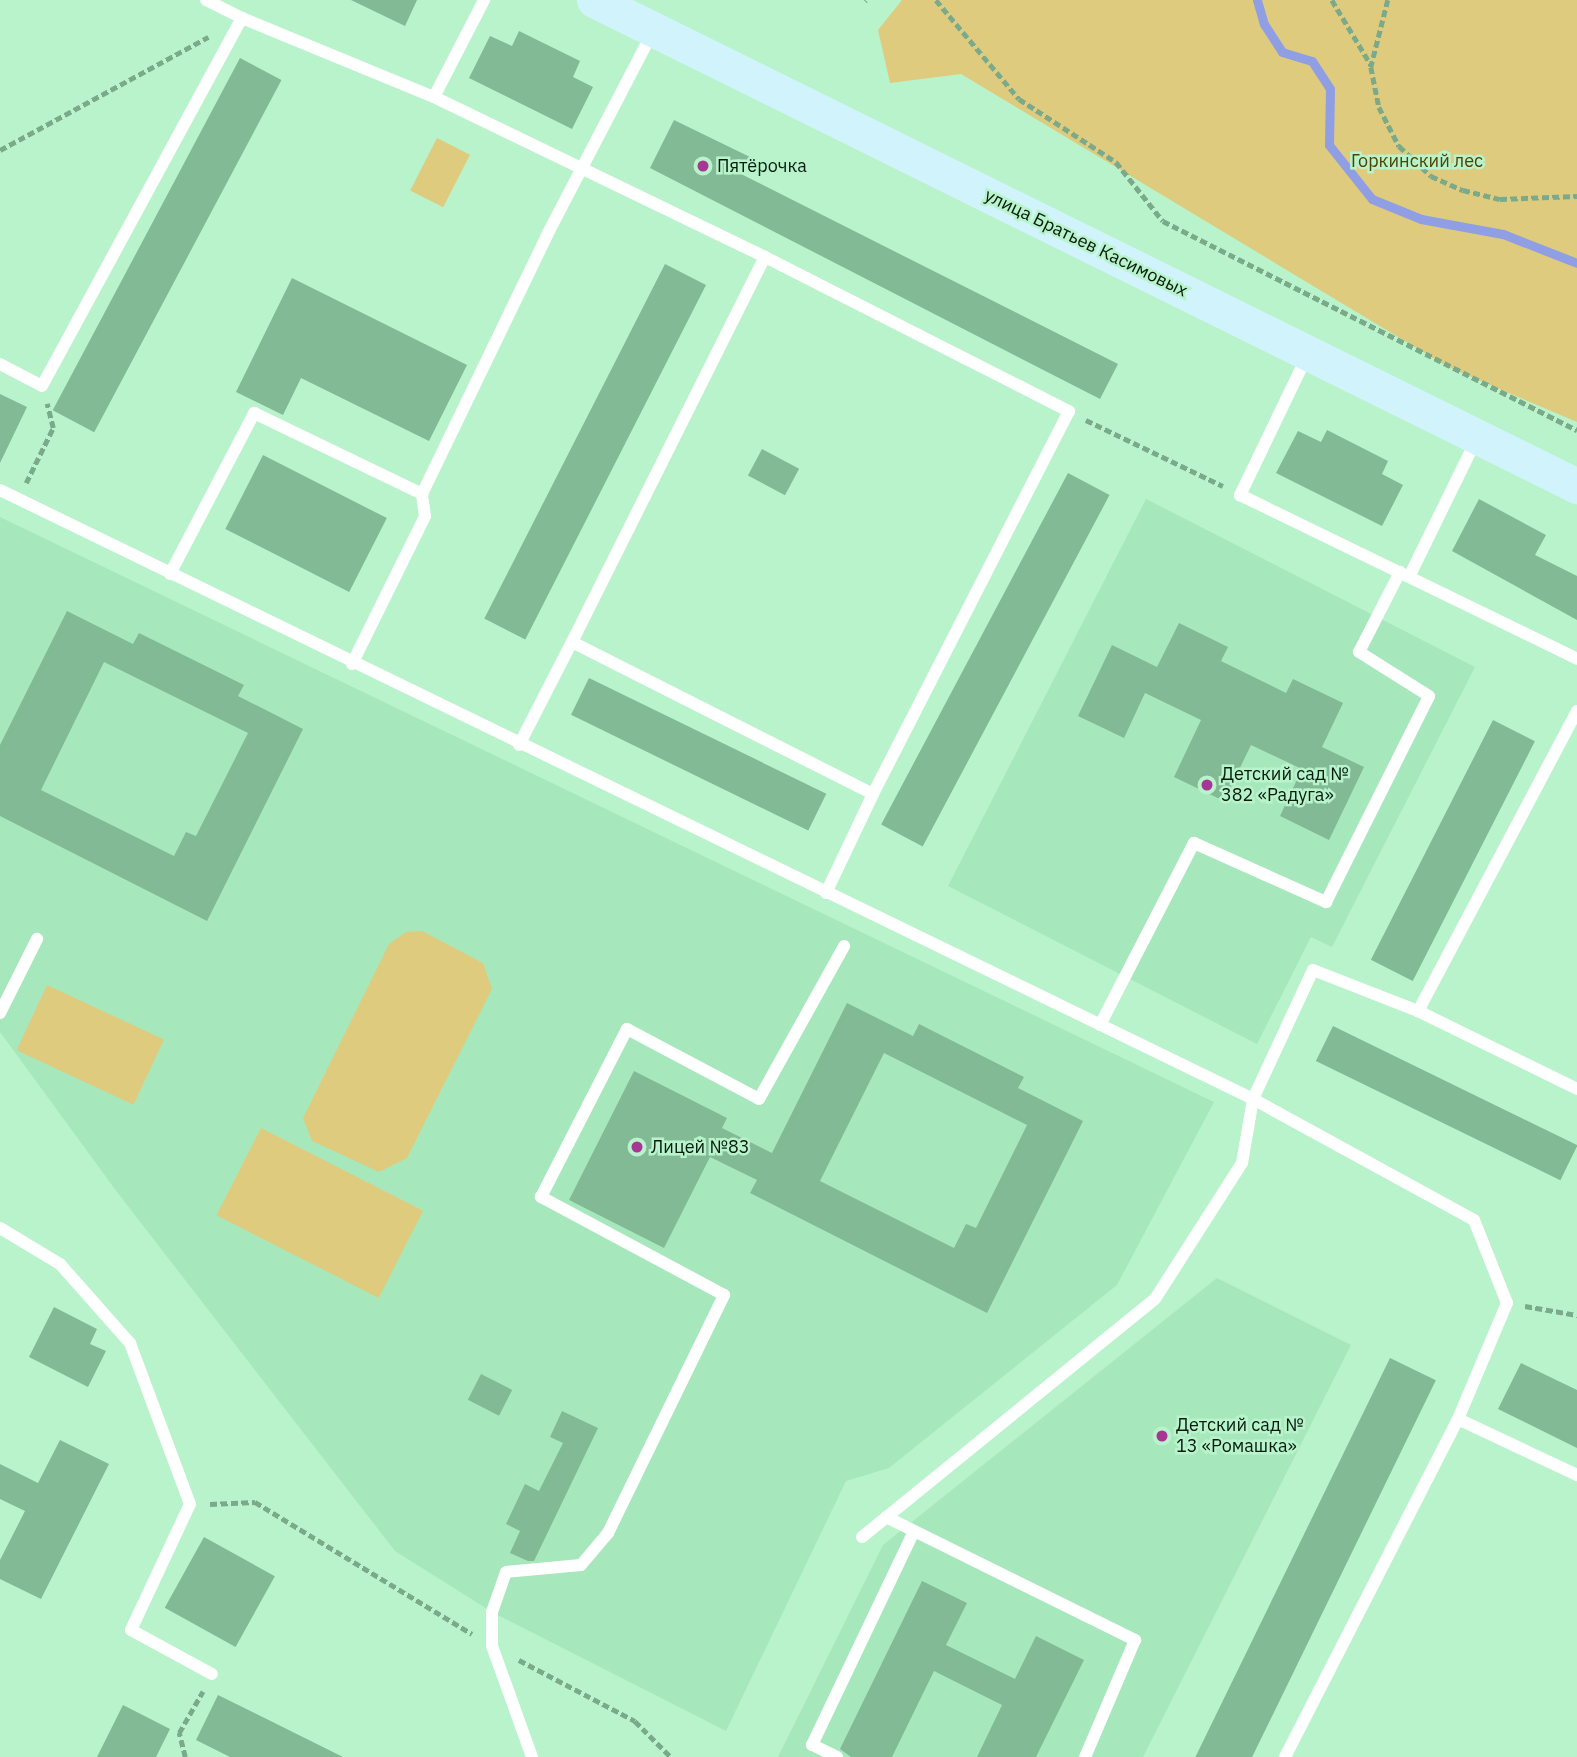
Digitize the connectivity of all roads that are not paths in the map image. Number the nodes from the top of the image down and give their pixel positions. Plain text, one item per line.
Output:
1 (206, 0) edge
2 (484, 0) edge
3 (606, 3) edge
4 (242, 18) junction
5 (654, 29) junction
6 (434, 97) junction
7 (583, 169) junction
8 (765, 257) junction
9 (1308, 353) junction
10 (0, 364) edge
11 (1478, 437) junction
12 (1577, 486) edge
13 (0, 490) edge
14 (422, 494) junction
15 (170, 574) junction
16 (1404, 574) junction
17 (572, 642) junction
18 (1577, 659) edge
19 (352, 664) junction
20 (1577, 712) edge
21 (519, 745) junction
22 (873, 794) junction
23 (826, 893) junction
24 (37, 939) dead end
25 (844, 946) dead end
26 (1418, 1011) junction
27 (0, 1013) edge
28 (1100, 1025) junction
29 (1577, 1089) edge
30 (1254, 1099) junction
31 (0, 1228) edge
32 (1458, 1419) junction
33 (1577, 1475) edge
34 (886, 1517) junction
35 (914, 1531) junction
36 (862, 1536) dead end
37 (212, 1674) road end
38 (532, 1757) edge
39 (837, 1757) edge
40 (1085, 1757) edge
41 (1285, 1757) edge

1 - 4 lane
2 - 6 lane
3 - 5 street, улица Братьев Касимовых
4 - 6 lane
4 - 10 lane
5 - 7 lane
5 - 9 street, улица Братьев Касимовых
6 - 7 lane
7 - 8 lane
7 - 14 lane
8 - 17 lane
8 - 22 lane
9 - 11 street, улица Братьев Касимовых
9 - 16 lane
11 - 12 street, улица Братьев Касимовых
11 - 16 lane
13 - 15 lane
14 - 15 lane
14 - 19 lane
15 - 19 lane
16 - 18 lane
16 - 28 lane
17 - 21 lane
17 - 22 lane
19 - 21 lane
20 - 26 lane
21 - 23 lane
22 - 23 lane
23 - 28 lane
24 - 27 lane
25 - 38 lane
26 - 29 lane
26 - 30 lane
28 - 30 lane
30 - 32 lane
30 - 34 lane
31 - 37 lane
32 - 33 lane
32 - 41 lane
34 - 35 lane
34 - 36 lane
35 - 39 lane
35 - 40 lane

